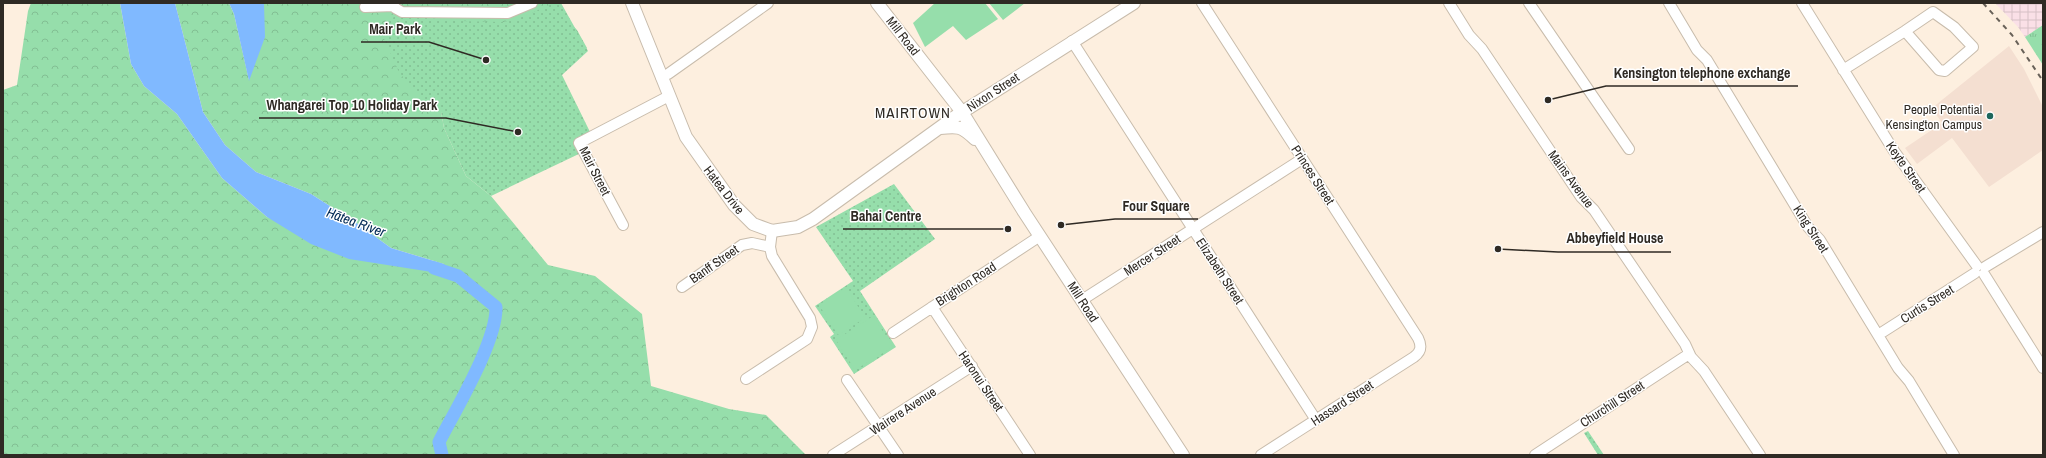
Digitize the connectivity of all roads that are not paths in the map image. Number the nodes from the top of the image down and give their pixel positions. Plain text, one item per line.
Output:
1 (532, 3) edge
2 (632, 3) edge
3 (768, 3) edge
4 (878, 3) edge
5 (1134, 3) edge
6 (1202, 3) edge
7 (1449, 3) edge
8 (1529, 3) edge
9 (1668, 3) edge
10 (1802, 3) edge
11 (394, 4) edge
12 (365, 7) dead end
13 (1905, 32) junction
14 (1072, 42) junction
15 (1843, 70) junction
16 (661, 77) junction
17 (669, 96) junction
18 (962, 112) junction
19 (940, 128) junction
20 (984, 148) junction
21 (1629, 149) dead end
22 (1302, 158) junction
23 (623, 225) dead end
24 (1192, 229) junction
25 (772, 231) junction
26 (2043, 232) edge
27 (1040, 236) junction
28 (770, 248) junction
29 (1980, 270) junction
30 (682, 287) dead end
31 (1082, 300) junction
32 (932, 307) junction
33 (892, 333) dead end
34 (1878, 335) junction
35 (1421, 348) joint
36 (1689, 354) junction
37 (972, 366) junction
38 (2043, 368) edge
39 (746, 379) dead end
40 (847, 380) dead end
41 (1316, 420) junction
42 (879, 427) junction
43 (833, 455) edge
44 (898, 455) edge
45 (1030, 455) edge
46 (1183, 455) edge
47 (1261, 455) edge
48 (1535, 455) edge
49 (1760, 455) edge
50 (1954, 455) edge

1 - 11 street
2 - 16 main road, Hatea Drive
3 - 16 street
4 - 18 main road, Mill Road
5 - 14 main road, Nixon Street
6 - 22 street, Princes Street
7 - 36 street, Mains Avenue
8 - 21 street
9 - 34 street, King Street
10 - 15 street, Keyte Street
11 - 12 street
13 - 13 street
13 - 15 street
14 - 18 main road, Nixon Street
14 - 24 street, Elizabeth Street
15 - 29 street, Keyte Street
16 - 17 main road, Hatea Drive
17 - 23 street, Mair Street
17 - 25 main road, Hatea Drive
18 - 19 main road, Nixon Street
18 - 20 main road, Mill Road
19 - 20 main road, Mill Road
19 - 25 main road, Nixon Street
20 - 27 main road, Mill Road
22 - 24 street, Mercer Street
22 - 35 street, Princes Street
24 - 31 street, Mercer Street
24 - 41 street, Elizabeth Street
25 - 28 street
26 - 29 street, Curtis Street
27 - 31 main road, Mill Road
27 - 32 street, Brighton Road
28 - 30 street, Banff Street
28 - 39 street
29 - 34 street, Curtis Street
29 - 38 street, Keyte Street
31 - 46 main road, Mill Road
32 - 33 street, Brighton Road
32 - 37 street, Haronui Street
34 - 50 street, King Street
35 - 41 street, Hassard Street
36 - 48 street, Churchill Street
36 - 49 street, Mains Avenue
37 - 42 street, Wairere Avenue
37 - 45 street, Haronui Street
40 - 42 street
41 - 47 street, Hassard Street
42 - 43 street, Wairere Avenue
42 - 44 street

